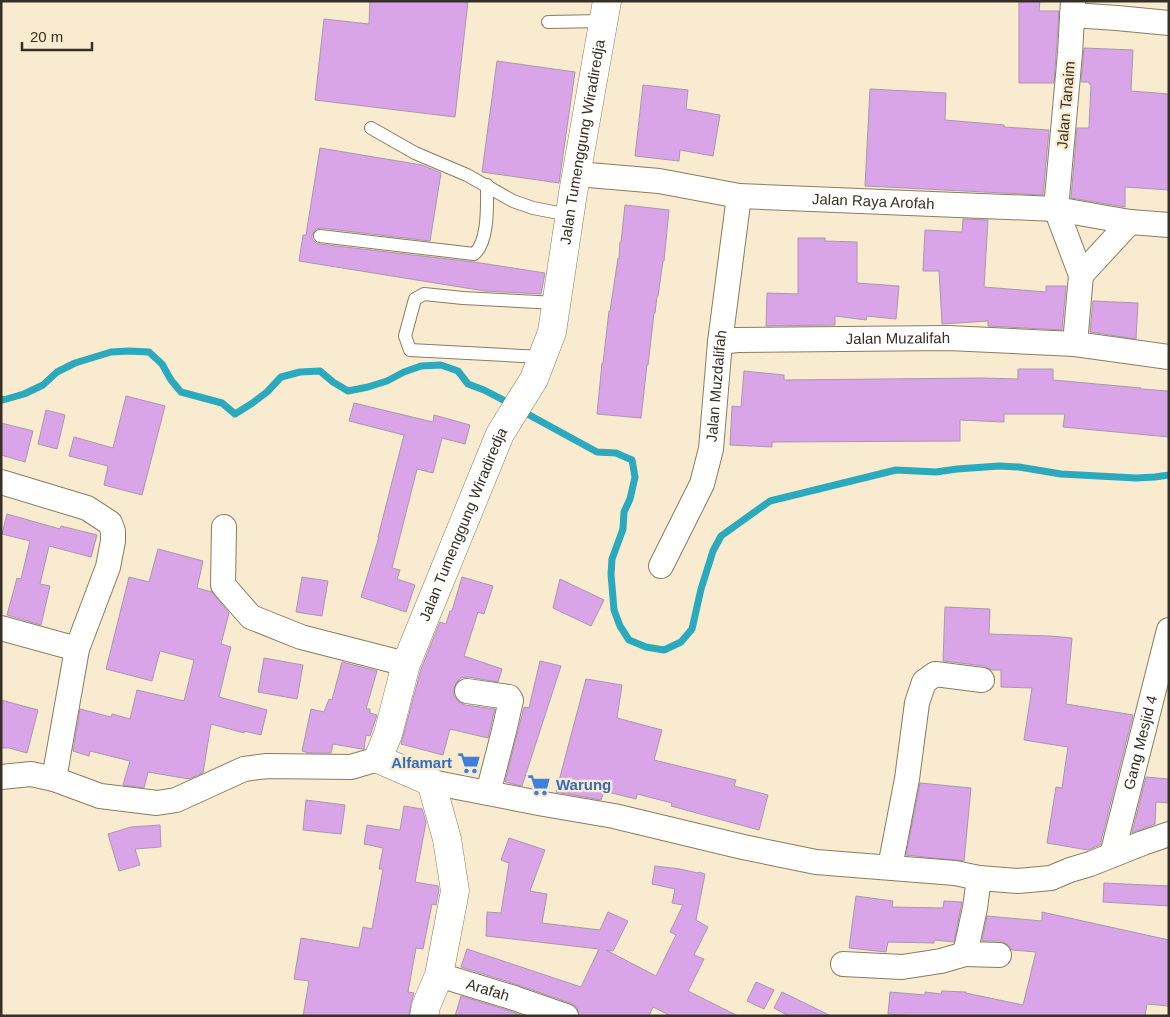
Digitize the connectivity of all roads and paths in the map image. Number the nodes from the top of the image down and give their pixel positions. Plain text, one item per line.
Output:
1 (1072, 8) edge
2 (605, 11) edge
3 (548, 22) dead end
4 (1169, 23) edge
5 (371, 128) dead end
6 (577, 174) junction
7 (487, 185) junction
8 (739, 196) junction
9 (1056, 209) junction
10 (569, 215) junction
11 (1130, 222) junction
12 (1169, 225) edge
13 (320, 236) dead end
14 (1081, 275) junction
15 (557, 303) junction
16 (720, 342) junction
17 (1075, 344) junction
18 (1169, 357) edge
19 (538, 368) junction
20 (1, 482) edge
21 (224, 527) dead end
22 (661, 566) dead end
23 (1, 628) edge
24 (1169, 630) edge
25 (77, 649) junction
26 (406, 664) junction
27 (982, 680) dead end
28 (467, 691) dead end
29 (378, 759) junction
30 (1, 777) edge
31 (54, 779) junction
32 (431, 782) junction
33 (488, 793) junction
34 (1169, 834) edge
35 (1112, 855) junction
36 (890, 867) junction
37 (979, 878) junction
38 (964, 954) junction
39 (999, 956) dead end
40 (843, 964) dead end
41 (439, 976) junction
42 (424, 1016) edge
43 (566, 1016) edge

1 - 4 street
1 - 9 street, Jalan Tanaim
2 - 3 lane
2 - 6 street, Jalan Tumenggung Wiradiredja
5 - 7 lane
6 - 8 street, Jalan Raya Arofah
6 - 10 street, Jalan Tumenggung Wiradiredja
7 - 10 lane
7 - 13 lane
8 - 9 street, Jalan Raya Arofah
8 - 16 street, Jalan Muzdalifah
9 - 11 street, Jalan Raya Arofah
9 - 14 street
10 - 15 street, Jalan Tumenggung Wiradiredja
11 - 12 street, Jalan Raya Arofah
11 - 14 street
14 - 17 street
15 - 19 street, Jalan Tumenggung Wiradiredja
15 - 19 lane
16 - 17 street, Jalan Muzalifah
16 - 22 street, Jalan Muzdalifah
17 - 18 street, Jalan Muzalifah
19 - 26 street, Jalan Tumenggung Wiradiredja
20 - 25 street
21 - 26 street
23 - 25 street
24 - 35 street, Gang Mesjid 4
25 - 31 street
26 - 29 street, Jalan Tumenggung Wiradiredja
27 - 36 street
28 - 33 street
29 - 31 street
29 - 32 street
30 - 31 street
32 - 33 street
32 - 41 street
33 - 36 street
34 - 35 street
35 - 37 street
36 - 37 street
37 - 38 street
38 - 39 street
38 - 40 street
41 - 42 street
41 - 43 street, Arafah

